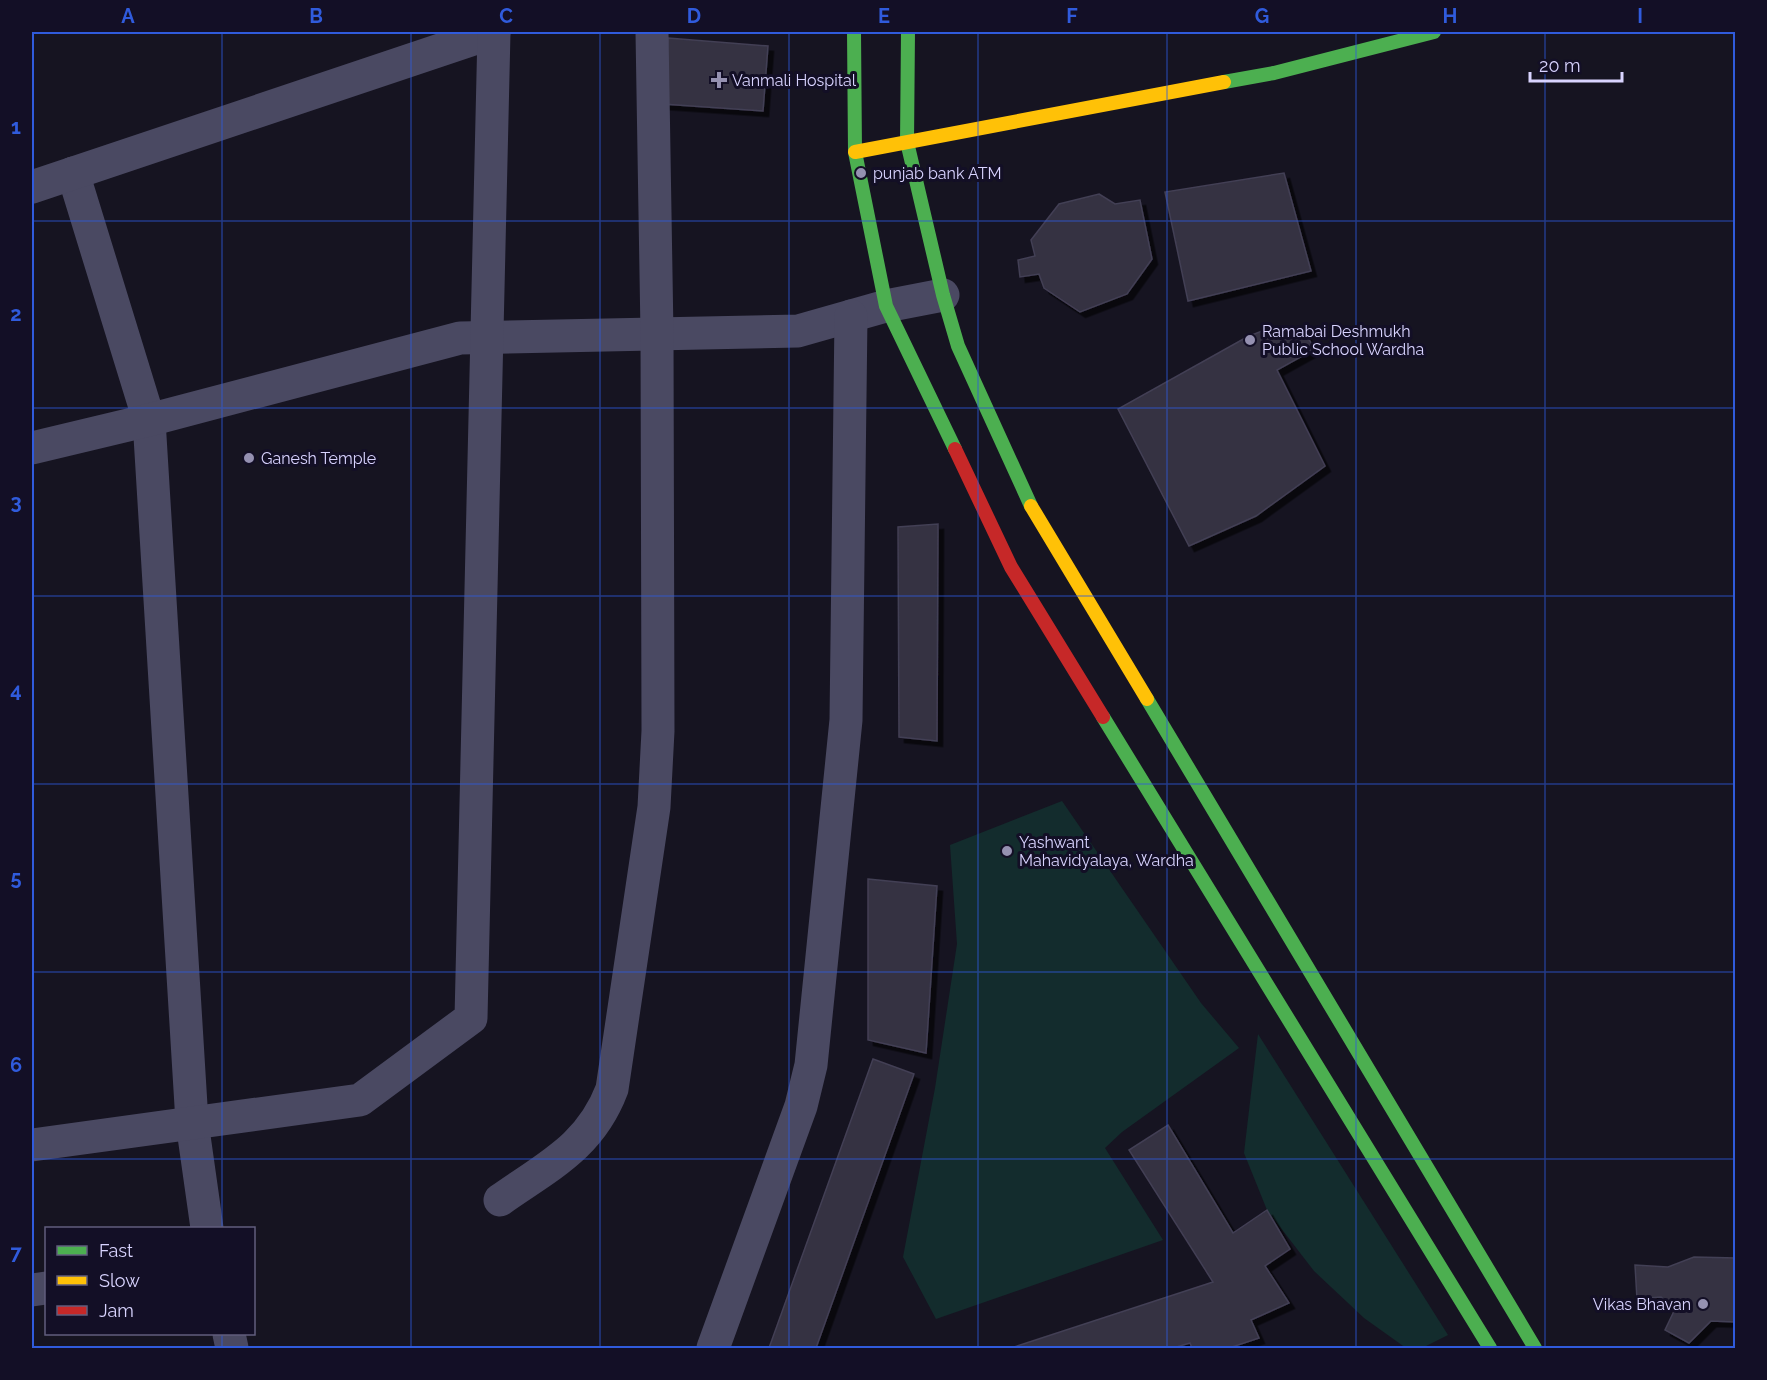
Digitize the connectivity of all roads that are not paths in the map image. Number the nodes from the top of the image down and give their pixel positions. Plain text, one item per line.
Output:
1 (494, 32) edge
2 (652, 32) edge
3 (854, 32) edge
4 (908, 32) edge
5 (1434, 32) edge
6 (907, 142) junction
7 (855, 152) junction
8 (73, 173) junction
9 (32, 187) edge
10 (943, 295) junction
11 (886, 306) junction
12 (851, 316) junction
13 (657, 334) junction
14 (488, 337) junction
15 (149, 420) junction
16 (32, 448) edge
17 (192, 1122) junction
18 (32, 1145) edge
19 (500, 1200) dead end
20 (207, 1227) edge
21 (713, 1348) edge
22 (1490, 1348) edge
23 (1535, 1348) edge

1 - 8 street
1 - 14 street
2 - 13 street
3 - 7 main road
4 - 6 main road
5 - 6 main road
6 - 7 main road
6 - 10 main road
7 - 11 main road
8 - 9 street
8 - 15 street
10 - 11 street
10 - 23 main road
11 - 12 street
11 - 22 main road
12 - 13 street
12 - 21 street
13 - 14 street
13 - 19 street
14 - 15 street
14 - 17 street
15 - 16 street
15 - 17 street
17 - 18 street
17 - 20 street

